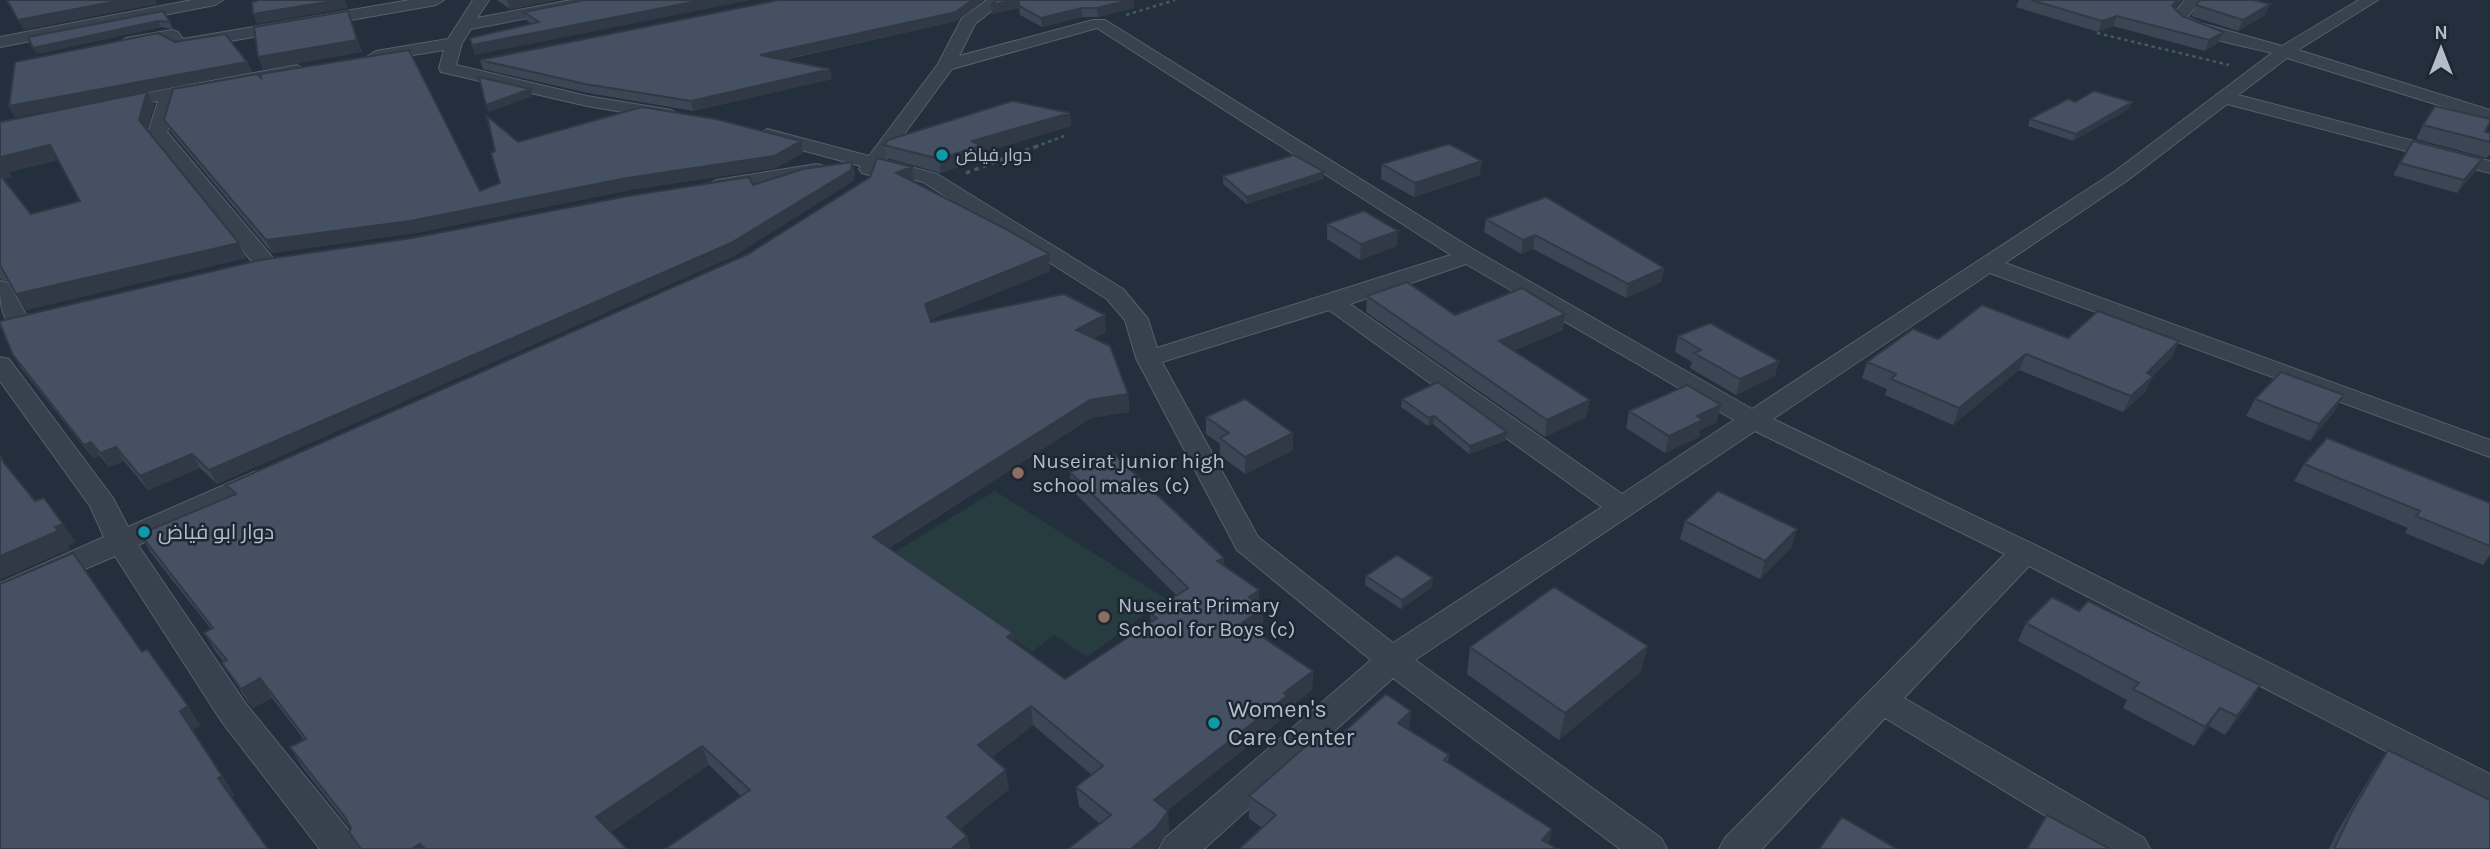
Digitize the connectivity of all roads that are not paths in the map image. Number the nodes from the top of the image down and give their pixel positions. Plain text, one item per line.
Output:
1 (215, 0) edge
2 (436, 0) edge
3 (481, 0) edge
4 (594, 0) edge
5 (997, 0) edge
6 (2193, 0) edge
7 (2370, 0) edge
8 (467, 25) junction
9 (0, 42) edge
10 (454, 43) junction
11 (111, 46) edge
12 (2284, 51) junction
13 (360, 59) edge
14 (487, 61) edge
15 (946, 65) junction
16 (309, 68) edge
17 (447, 68) junction
18 (169, 94) junction
19 (2224, 97) junction
20 (102, 106) edge
21 (2490, 116) edge
22 (694, 119) edge
23 (745, 130) edge
24 (870, 162) junction
25 (2490, 167) edge
26 (698, 188) edge
27 (853, 193) edge
28 (1468, 256) junction
29 (292, 259) edge
30 (265, 263) junction
31 (1987, 264) junction
32 (238, 270) edge
33 (0, 288) edge
34 (1332, 302) junction
35 (45, 317) edge
36 (10, 325) edge
37 (1148, 358) junction
38 (0, 364) edge
39 (1753, 420) junction
40 (2490, 449) edge
41 (286, 468) edge
42 (1622, 507) junction
43 (121, 542) junction
44 (2025, 552) junction
45 (0, 595) edge
46 (1392, 660) junction
47 (1881, 700) junction
48 (2490, 790) edge
49 (342, 849) edge
50 (1178, 849) edge
51 (1648, 849) edge
52 (1738, 849) edge
53 (2131, 849) edge

1 - 9 street
2 - 11 street
3 - 8 street
4 - 8 street
5 - 15 street
6 - 12 street
7 - 12 street
8 - 10 street
10 - 13 street
10 - 17 street
12 - 19 street
12 - 21 street
14 - 17 street
15 - 24 street
15 - 28 street
16 - 18 street
17 - 22 street
18 - 20 street
18 - 30 street
19 - 25 street
19 - 31 street
23 - 24 street
24 - 26 street
24 - 27 street
24 - 37 street
28 - 34 street
28 - 39 street
29 - 30 street
30 - 32 street
31 - 39 street
31 - 40 street
33 - 36 street
34 - 37 street
34 - 42 street
35 - 36 street
37 - 46 street
38 - 43 street
39 - 42 street
39 - 44 street
41 - 43 street
42 - 46 street
43 - 45 street
43 - 49 street
44 - 47 street
44 - 48 street
46 - 50 street
46 - 51 street
47 - 52 street
47 - 53 street

